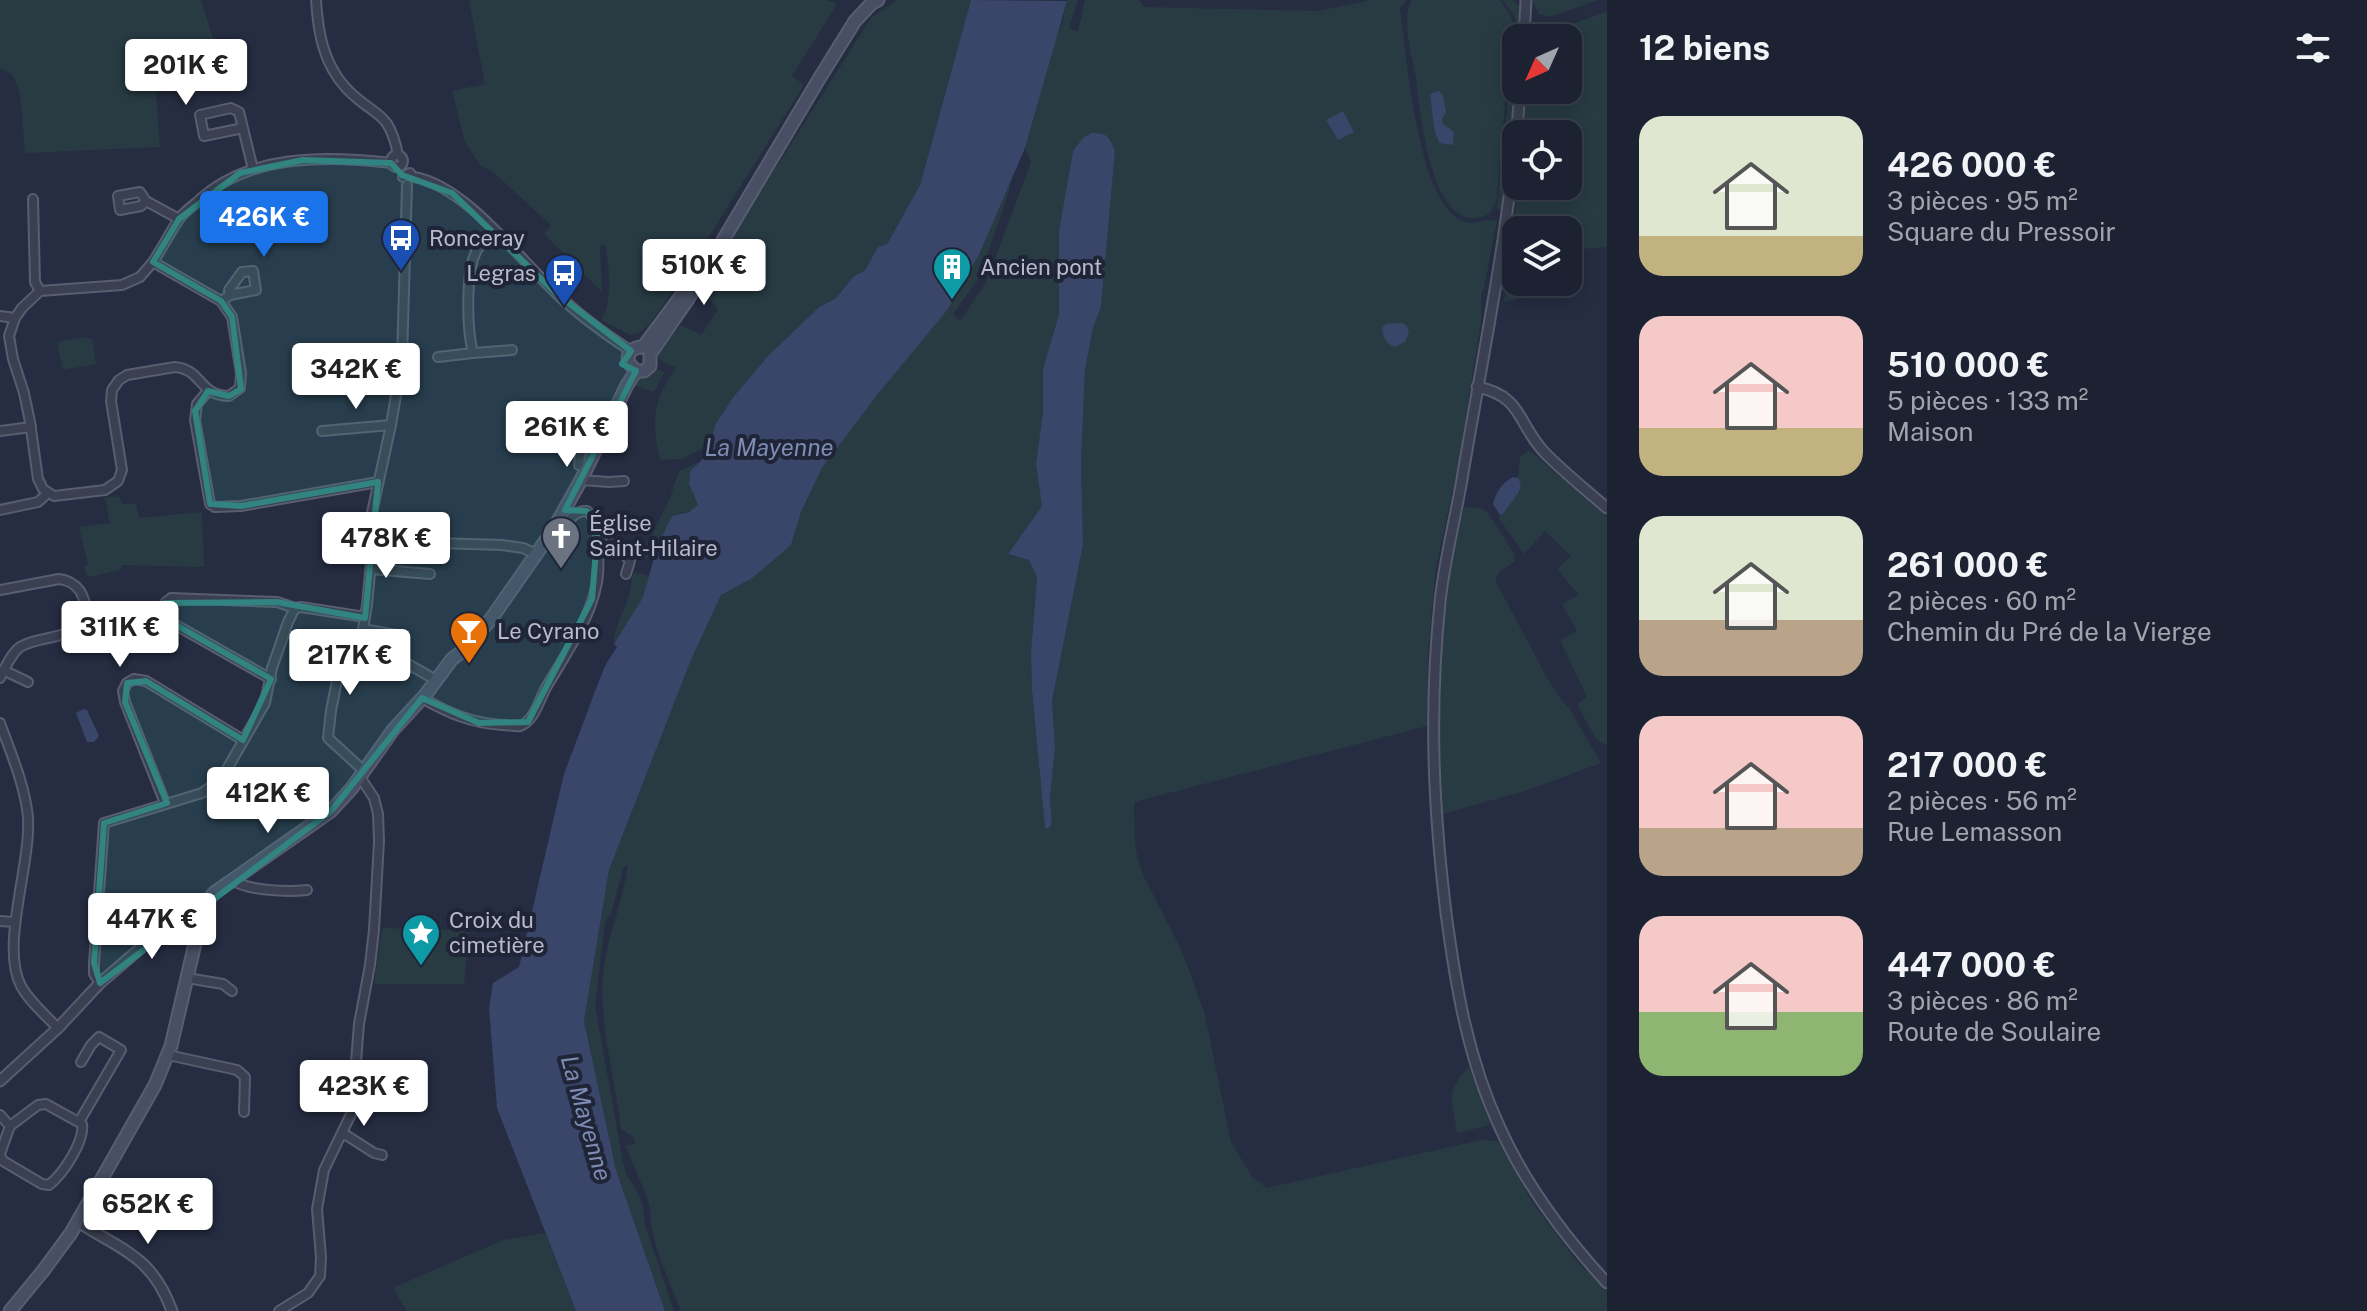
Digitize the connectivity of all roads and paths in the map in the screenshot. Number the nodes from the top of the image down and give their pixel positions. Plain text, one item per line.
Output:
1 (316, 0) edge
2 (878, 0) edge
3 (1526, 0) edge
4 (1525, 24) edge
5 (1519, 104) edge
6 (243, 128) junction
7 (397, 162) junction
8 (253, 169) junction
9 (409, 178) junction
10 (33, 199) dead end
11 (146, 201) dead end
12 (179, 219) junction
13 (494, 230) junction
14 (153, 262) junction
15 (40, 291) junction
16 (230, 295) dead end
17 (221, 301) junction
18 (0, 316) edge
19 (15, 318) junction
20 (512, 350) dead end
21 (647, 350) junction
22 (631, 351) junction
23 (473, 353) junction
24 (438, 357) dead end
25 (636, 371) junction
26 (1477, 387) junction
27 (208, 391) junction
28 (591, 414) dead end
29 (391, 425) junction
30 (31, 427) junction
31 (0, 431) edge
32 (322, 431) dead end
33 (584, 474) junction
34 (624, 481) dead end
35 (378, 482) junction
36 (48, 493) junction
37 (1607, 508) edge
38 (3, 509) edge
39 (598, 526) junction
40 (553, 530) junction
41 (372, 541) junction
42 (536, 554) junction
43 (371, 569) junction
44 (430, 574) dead end
45 (626, 574) dead end
46 (0, 590) edge
47 (295, 608) junction
48 (365, 617) junction
49 (363, 629) junction
50 (2, 674) edge
51 (271, 679) junction
52 (436, 680) junction
53 (28, 682) dead end
54 (422, 698) junction
55 (0, 723) edge
56 (243, 740) junction
57 (362, 774) junction
58 (165, 803) junction
59 (233, 880) junction
60 (307, 890) dead end
61 (196, 915) junction
62 (0, 921) edge
63 (15, 922) junction
64 (187, 978) junction
65 (100, 983) junction
66 (232, 991) dead end
67 (58, 1028) junction
68 (168, 1055) junction
69 (81, 1062) dead end
70 (0, 1081) edge
71 (244, 1112) dead end
72 (0, 1115) edge
73 (79, 1122) junction
74 (10, 1126) junction
75 (341, 1135) junction
76 (0, 1155) edge
77 (382, 1155) dead end
78 (78, 1222) junction
79 (1607, 1283) edge
80 (10, 1311) edge
81 (172, 1311) edge
82 (279, 1311) edge

1 - 7 street
2 - 21 main road
3 - 4 street
5 - 26 street
6 - 6 street
6 - 8 street
7 - 8 street
7 - 9 street
8 - 12 street
9 - 13 street
9 - 29 street
10 - 15 street
11 - 12 street
12 - 14 street
13 - 22 street
13 - 23 street
14 - 15 street
14 - 17 street
15 - 19 street
16 - 17 street
17 - 27 street
18 - 19 street
19 - 30 street
20 - 23 street
21 - 22 main road
21 - 25 main road
22 - 25 main road
23 - 24 street
25 - 33 main road
26 - 37 street
26 - 79 street
27 - 35 street
27 - 36 street
28 - 33 street
29 - 32 street
29 - 35 street
30 - 31 street
30 - 36 street
33 - 34 street
33 - 40 main road
35 - 41 street
36 - 38 street
39 - 40 street
39 - 45 street
39 - 54 street
40 - 42 main road
41 - 42 street
41 - 43 street
42 - 52 main road
43 - 44 street
43 - 48 street
46 - 50 street
47 - 48 street
47 - 51 street
47 - 51 street
48 - 49 street
49 - 52 street
49 - 57 street
50 - 53 street
51 - 56 street
52 - 54 main road
54 - 57 main road
55 - 63 street
56 - 58 street
56 - 58 street
57 - 59 main road
57 - 75 street
58 - 65 street
59 - 60 street
59 - 61 main road
61 - 64 main road
61 - 65 street
62 - 63 street
63 - 67 street
64 - 66 street
64 - 68 main road
65 - 67 street
67 - 70 street
68 - 71 street
68 - 78 main road
69 - 73 street
72 - 74 street
73 - 74 street
73 - 76 street
74 - 76 street
75 - 77 street
75 - 82 street
78 - 80 main road
78 - 81 street

